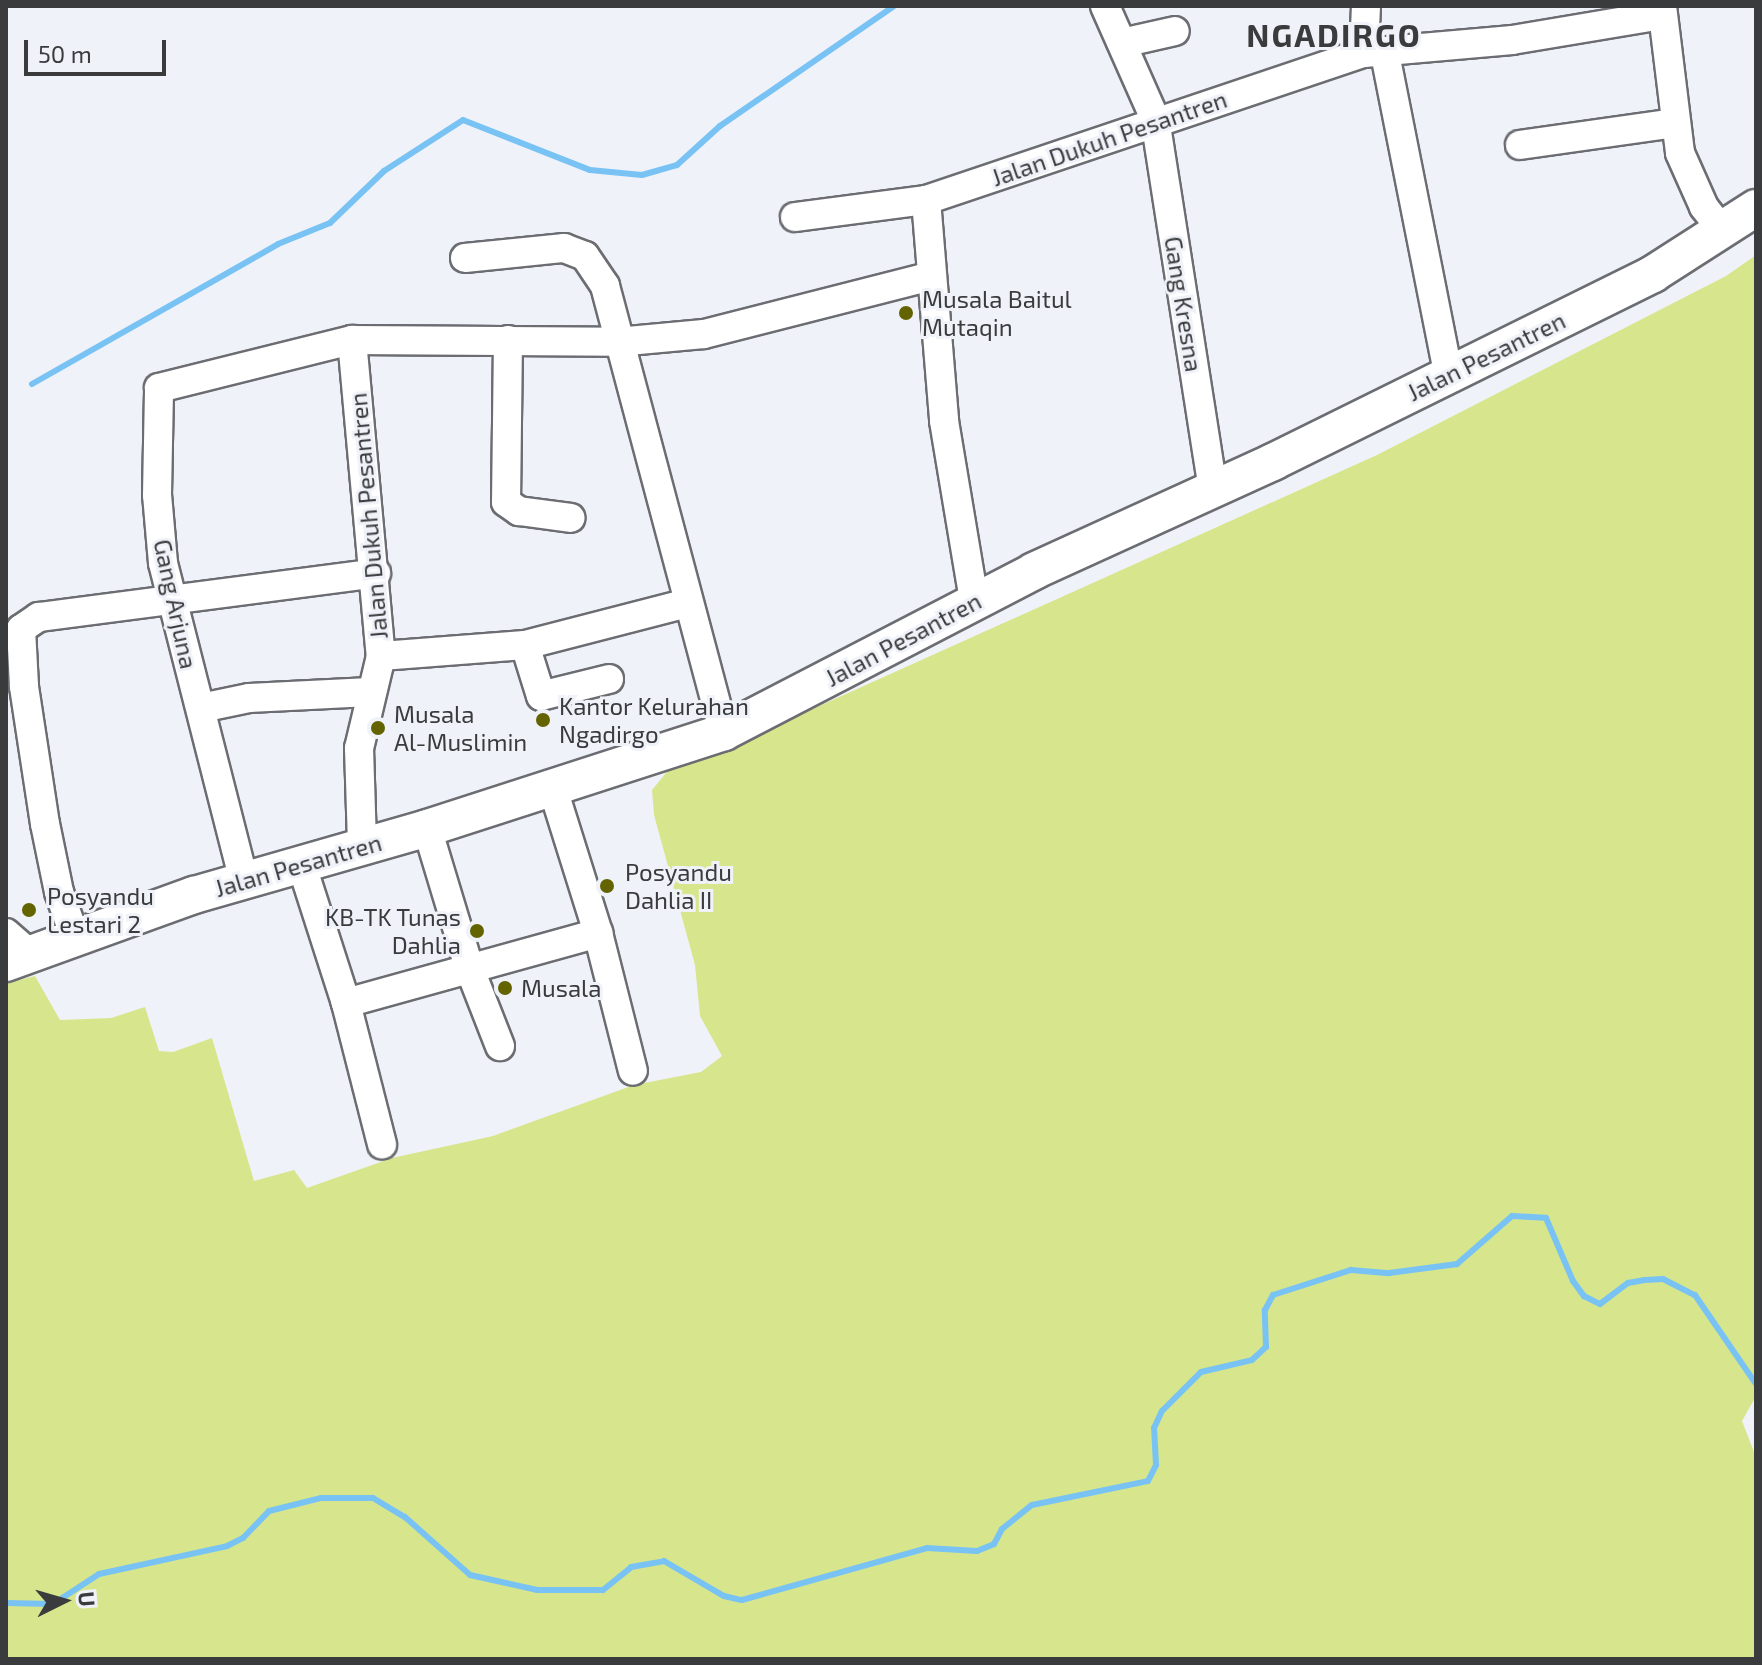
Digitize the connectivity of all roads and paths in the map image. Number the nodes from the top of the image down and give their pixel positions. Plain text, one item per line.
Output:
1 (1105, 6) edge
2 (1366, 6) edge
3 (1662, 10) edge
4 (1175, 31) dead end
5 (1122, 43) junction
6 (1374, 53) junction
7 (1155, 119) junction
8 (1674, 123) junction
9 (1520, 145) dead end
10 (926, 200) junction
11 (1756, 208) edge
12 (795, 217) dead end
13 (1723, 231) junction
14 (465, 258) dead end
15 (931, 276) junction
16 (352, 340) junction
17 (508, 340) junction
18 (617, 342) junction
19 (1449, 377) junction
20 (1213, 488) junction
21 (571, 518) dead end
22 (376, 573) junction
23 (171, 598) junction
24 (974, 601) junction
25 (687, 603) junction
26 (525, 645) junction
27 (381, 656) junction
28 (13, 657) edge
29 (609, 679) dead end
30 (370, 692) junction
31 (201, 708) junction
32 (724, 732) junction
33 (553, 789) junction
34 (427, 828) junction
35 (362, 846) junction
36 (301, 863) junction
37 (244, 881) junction
38 (598, 933) junction
39 (76, 940) junction
40 (15, 950) edge
41 (469, 967) junction
42 (346, 1003) junction
43 (500, 1046) dead end
44 (633, 1071) dead end
45 (382, 1144) dead end

1 - 5 street, Gang Kresna
2 - 6 street
3 - 6 street, Jalan Dukuh Pesantren
3 - 8 street, Jalan Dukuh Pesantren
4 - 5 street
5 - 7 street, Gang Kresna
6 - 7 street, Jalan Dukuh Pesantren
6 - 19 street
7 - 10 street, Jalan Dukuh Pesantren
7 - 20 street, Gang Kresna
8 - 9 street
8 - 13 street, Jalan Dukuh Pesantren
10 - 12 street, Jalan Dukuh Pesantren
10 - 15 street
11 - 13 main road, Jalan Pesantren
13 - 19 main road, Jalan Pesantren
14 - 18 street
15 - 18 street
15 - 24 street
16 - 17 street
16 - 22 street, Jalan Dukuh Pesantren
16 - 23 street, Gang Arjuna
17 - 18 street
17 - 21 street
18 - 25 street
19 - 20 main road, Jalan Pesantren
20 - 24 main road, Jalan Pesantren
22 - 23 street
22 - 27 street, Jalan Dukuh Pesantren
23 - 28 street
23 - 31 street, Gang Arjuna
24 - 32 main road, Jalan Pesantren
25 - 26 street
25 - 32 street
26 - 27 street
26 - 29 street
27 - 30 street, Jalan Dukuh Pesantren
28 - 39 street
30 - 31 street
30 - 35 street, Jalan Dukuh Pesantren
31 - 37 street, Gang Arjuna
32 - 33 main road, Jalan Pesantren
33 - 34 main road, Jalan Pesantren
33 - 38 street
34 - 35 main road, Jalan Pesantren
34 - 41 street
35 - 36 main road, Jalan Pesantren
36 - 37 main road, Jalan Pesantren
36 - 42 street
37 - 39 main road, Jalan Pesantren
38 - 41 street
38 - 44 street
39 - 40 main road, Jalan Pesantren
41 - 42 street
41 - 43 street
42 - 45 street

